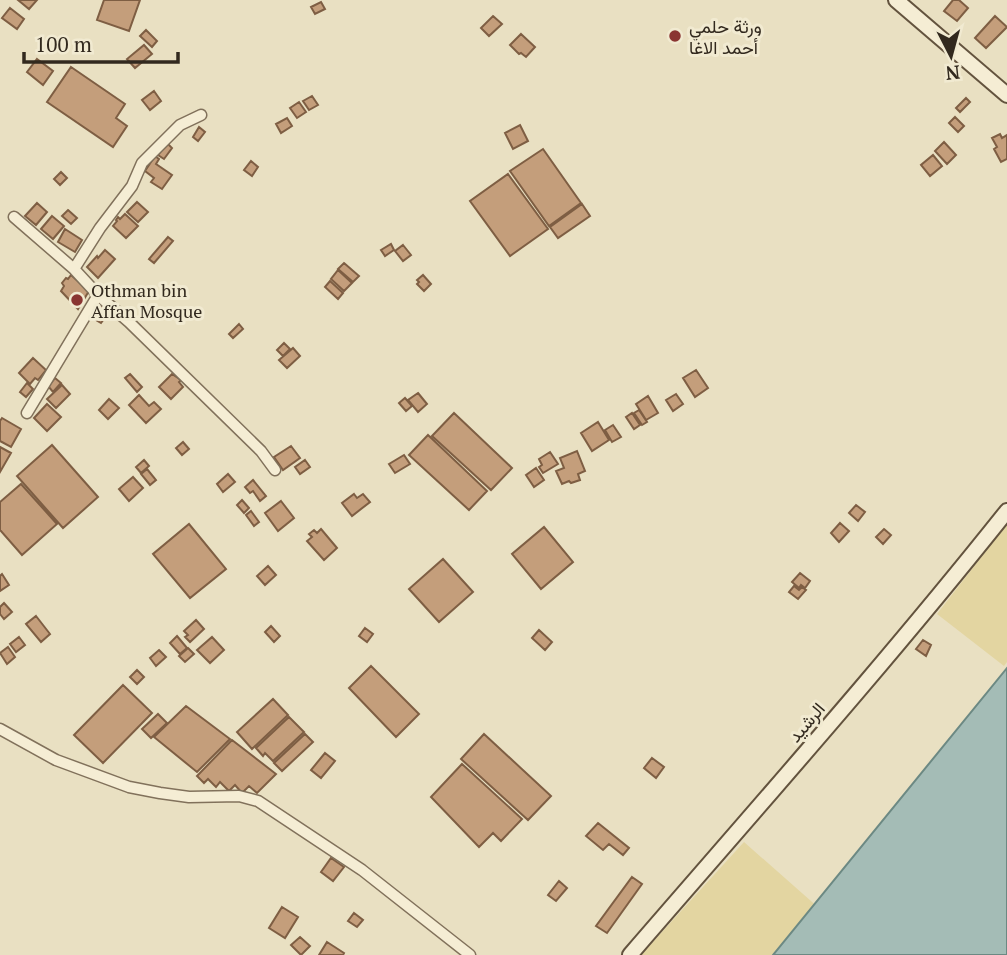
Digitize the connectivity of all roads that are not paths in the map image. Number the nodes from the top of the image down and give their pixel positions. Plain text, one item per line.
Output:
1 (896, 0) edge
2 (1007, 95) edge
3 (201, 115) dead end
4 (14, 217) dead end
5 (74, 269) junction
6 (98, 295) junction
7 (27, 413) dead end
8 (275, 470) dead end
9 (1007, 511) edge
10 (0, 729) edge
11 (470, 955) edge
12 (630, 955) edge

1 - 2 main road
3 - 5 street
4 - 5 street
5 - 6 street
6 - 7 street
6 - 8 street
9 - 12 main road, الرشيد
10 - 11 street

